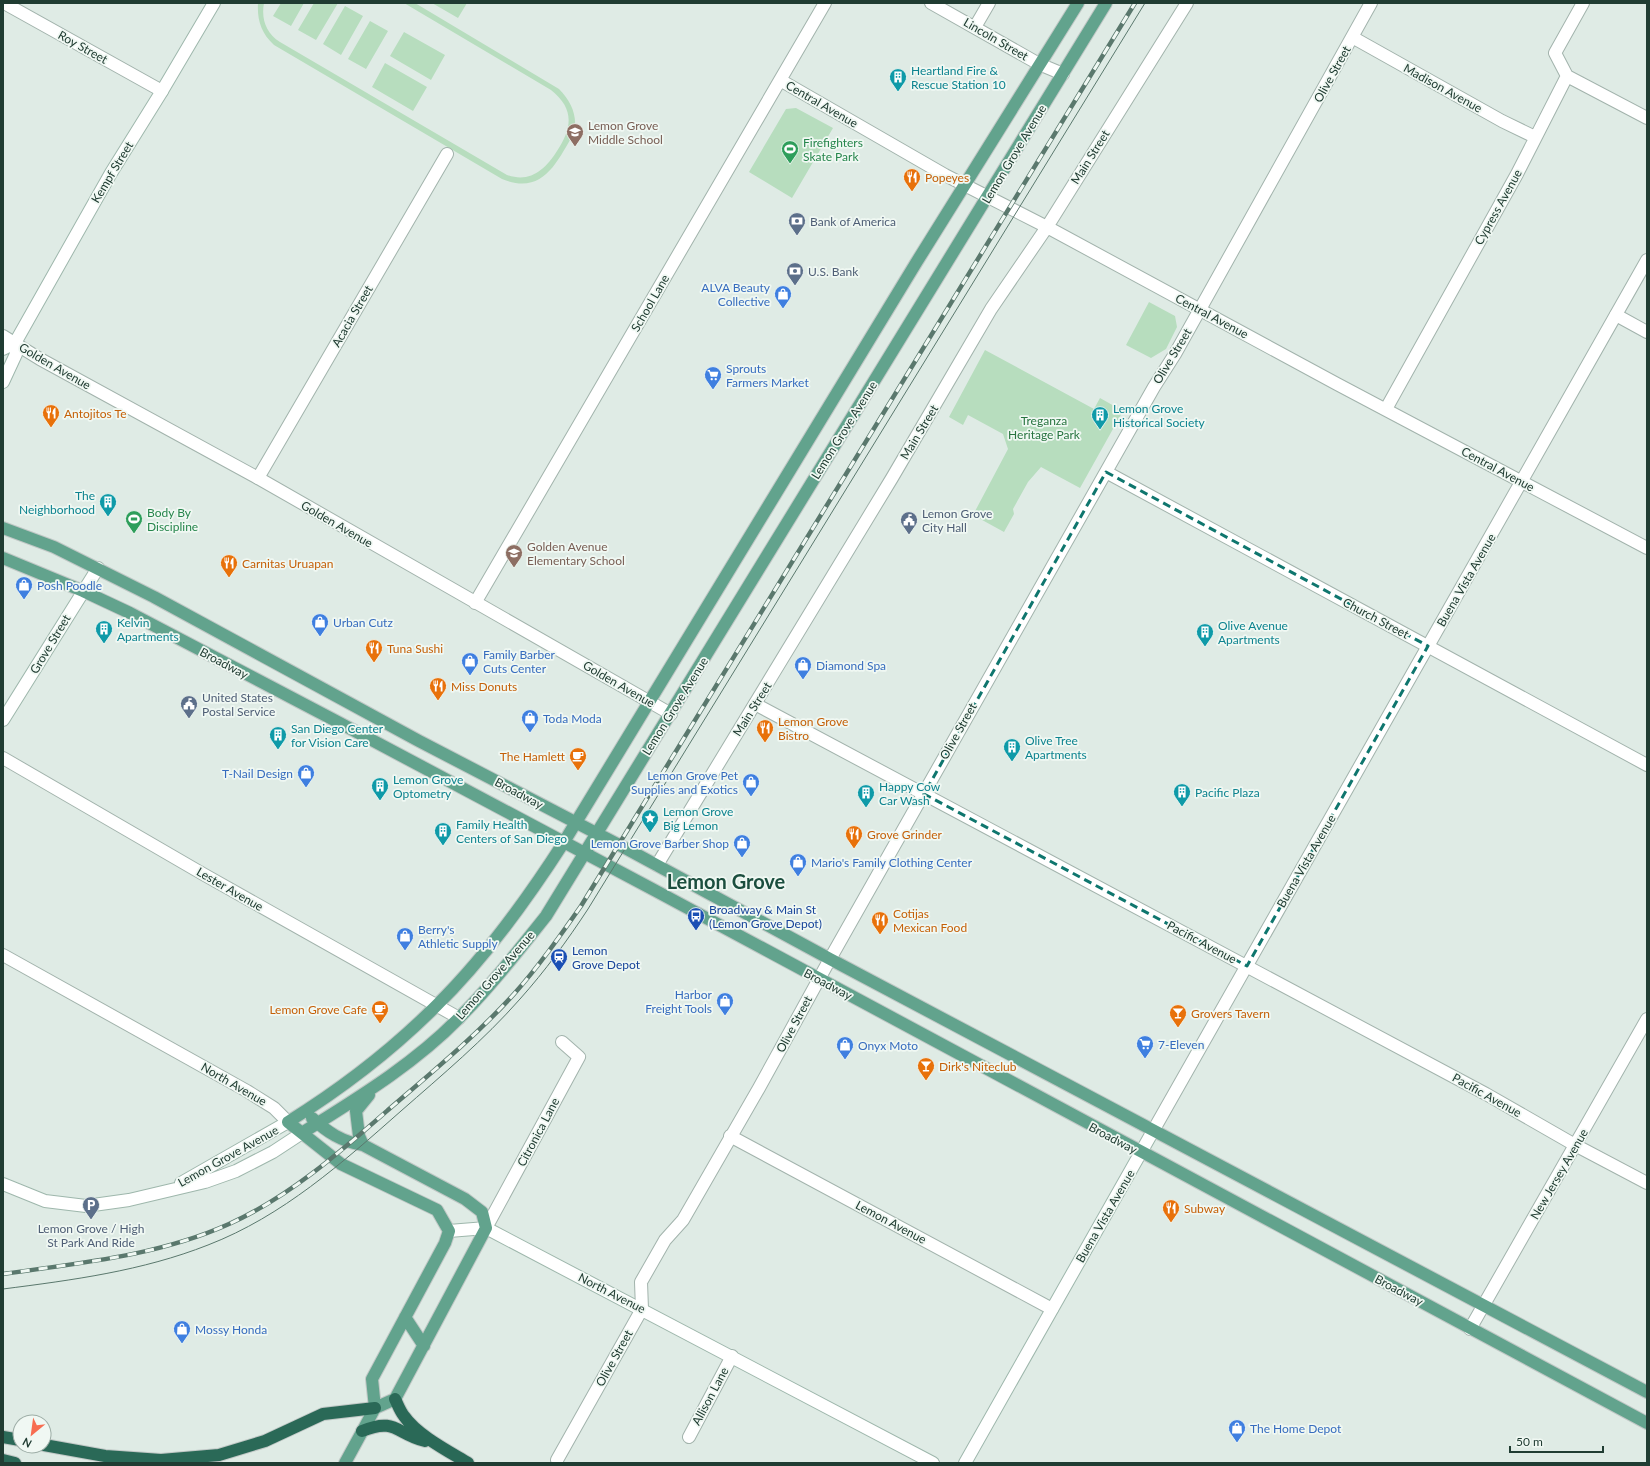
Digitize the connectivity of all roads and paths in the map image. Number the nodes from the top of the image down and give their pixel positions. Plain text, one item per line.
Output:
1 (4, 3) edge
2 (214, 3) edge
3 (825, 3) edge
4 (930, 3) edge
5 (989, 3) edge
6 (1078, 3) edge
7 (1106, 3) edge
8 (1187, 3) edge
9 (1371, 3) edge
10 (1583, 3) edge
11 (975, 27) junction
12 (1352, 37) junction
13 (1039, 64) junction
14 (1062, 74) junction
15 (1567, 76) junction
16 (780, 80) junction
17 (162, 91) junction
18 (1647, 118) edge
19 (1535, 137) junction
20 (447, 154) dead end
21 (965, 184) junction
22 (988, 196) junction
23 (1047, 227) junction
24 (1647, 260) edge
25 (1200, 309) junction
26 (1616, 315) junction
27 (1647, 332) edge
28 (3, 336) edge
29 (15, 343) junction
30 (3, 349) edge
31 (3, 382) edge
32 (1386, 409) junction
33 (1106, 472) junction
34 (258, 478) junction
35 (1522, 482) junction
36 (3, 528) edge
37 (1647, 548) edge
38 (3, 558) edge
39 (98, 568) junction
40 (83, 591) junction
41 (475, 603) junction
42 (1428, 646) junction
43 (650, 702) junction
44 (755, 704) junction
45 (671, 714) junction
46 (3, 720) edge
47 (3, 758) edge
48 (1647, 765) edge
49 (924, 794) junction
50 (575, 823) junction
51 (596, 834) junction
52 (564, 842) junction
53 (584, 853) junction
54 (657, 865) junction
55 (3, 955) edge
56 (830, 959) junction
57 (1246, 966) junction
58 (819, 978) junction
59 (436, 1006) junction
60 (459, 1018) junction
61 (1647, 1019) edge
62 (562, 1042) dead end
63 (385, 1080) junction
64 (305, 1112) junction
65 (288, 1122) junction
66 (317, 1123) junction
67 (1153, 1131) junction
68 (302, 1133) junction
69 (730, 1136) junction
70 (363, 1145) junction
71 (1575, 1145) junction
72 (1141, 1152) junction
73 (1647, 1183) edge
74 (3, 1184) edge
75 (168, 1190) junction
76 (486, 1228) junction
77 (449, 1231) junction
78 (1484, 1306) junction
79 (642, 1309) junction
80 (1052, 1309) junction
81 (405, 1317) junction
82 (1470, 1329) junction
83 (424, 1346) junction
84 (732, 1356) junction
85 (1647, 1392) edge
86 (395, 1399) junction
87 (375, 1408) junction
88 (1647, 1423) edge
89 (362, 1431) junction
90 (689, 1437) dead end
91 (434, 1442) junction
92 (52, 1446) edge
93 (3, 1460) edge
94 (557, 1460) dead end
95 (16, 1463) edge
96 (345, 1463) edge
97 (468, 1463) edge
98 (933, 1463) edge
99 (965, 1463) edge

1 - 17 street, Roy Street
2 - 17 street, Kempf Street
3 - 16 street, School Lane
4 - 11 street, Lincoln Street
5 - 11 street
6 - 13 main road, Lemon Grove Avenue
7 - 14 main road, Lemon Grove Avenue
8 - 23 street, Main Street
9 - 12 street, Olive Street
10 - 15 street
11 - 13 street, Lincoln Street
12 - 19 street, Madison Avenue
12 - 25 street, Olive Street
13 - 14 street, Lincoln Street
13 - 21 main road, Lemon Grove Avenue
14 - 22 main road, Lemon Grove Avenue
15 - 18 street
15 - 19 street, Cypress Avenue
16 - 21 street, Central Avenue
16 - 41 street, School Lane
17 - 29 street, Kempf Street
19 - 32 street, Cypress Avenue
20 - 34 street, Acacia Street
21 - 22 street, Central Avenue
21 - 43 main road, Lemon Grove Avenue
22 - 23 street, Central Avenue
22 - 45 main road, Lemon Grove Avenue
23 - 25 street, Central Avenue
23 - 44 street, Main Street
24 - 26 street, Buena Vista Avenue
25 - 32 street, Central Avenue
25 - 33 street, Olive Street
26 - 27 street
26 - 35 street, Buena Vista Avenue
28 - 29 street, Golden Avenue
29 - 30 street
29 - 31 street, Kempf Street
29 - 34 street, Golden Avenue
32 - 35 street, Central Avenue
33 - 42 street, Church Street
33 - 49 street, Olive Street
34 - 41 street, Golden Avenue
35 - 37 street, Central Avenue
35 - 42 street, Buena Vista Avenue
36 - 39 main road, Broadway
38 - 40 main road, Broadway
39 - 40 street, Grove Street
39 - 50 main road, Broadway
40 - 46 street, Grove Street
40 - 52 main road, Broadway
41 - 43 street, Golden Avenue
42 - 48 street, Church Street
42 - 57 street, Buena Vista Avenue
43 - 45 street, Golden Avenue
43 - 50 main road, Lemon Grove Avenue
44 - 49 street, Pacific Avenue
44 - 54 street, Main Street
45 - 51 main road, Lemon Grove Avenue
47 - 59 street, Lester Avenue
49 - 56 street, Olive Street
49 - 57 street, Pacific Avenue
50 - 51 main road, Broadway
50 - 52 main road, Lemon Grove Avenue
51 - 53 main road, Lemon Grove Avenue
51 - 54 main road, Broadway
52 - 53 main road, Broadway
52 - 59 main road, Lemon Grove Avenue
53 - 58 main road, Broadway
53 - 60 main road, Lemon Grove Avenue
54 - 56 main road, Broadway
55 - 65 street, North Avenue
56 - 58 street, Olive Street
56 - 67 main road, Broadway
57 - 67 street, Buena Vista Avenue
57 - 71 street, Pacific Avenue
58 - 69 street, Olive Street
58 - 72 main road, Broadway
59 - 60 street, Lester Avenue
59 - 64 main road, Lemon Grove Avenue
60 - 63 main road, Lemon Grove Avenue
61 - 71 street, New Jersey Avenue
62 - 76 street, Citronica Lane
63 - 66 main road, Lemon Grove Avenue
63 - 70 main road
64 - 65 main road, Lemon Grove Avenue
64 - 66 main road
65 - 68 main road, North Avenue
65 - 75 street, Lemon Grove Avenue
66 - 68 main road, Lemon Grove Avenue
66 - 70 main road
67 - 72 street, Buena Vista Avenue
67 - 78 main road, Broadway
68 - 75 street, Lemon Grove Avenue
68 - 77 main road, North Avenue
69 - 79 street, Olive Street
69 - 80 street, Lemon Avenue
70 - 76 main road
71 - 73 street, Pacific Avenue
71 - 78 street, New Jersey Avenue
72 - 80 street, Buena Vista Avenue
72 - 82 main road, Broadway
74 - 75 street
76 - 77 street
76 - 79 street, North Avenue
76 - 83 main road
77 - 81 main road
78 - 82 street, New Jersey Avenue
78 - 85 main road, Broadway
79 - 84 street, North Avenue
79 - 94 street, Olive Street
80 - 99 street, Buena Vista Avenue
81 - 83 main road
81 - 87 main road
82 - 88 main road, Broadway
83 - 86 main road
84 - 90 street, Allison Lane
84 - 98 street, North Avenue
86 - 87 main road
86 - 91 highway
87 - 89 main road
87 - 92 highway
89 - 91 highway
89 - 96 main road
91 - 97 highway
93 - 95 highway

